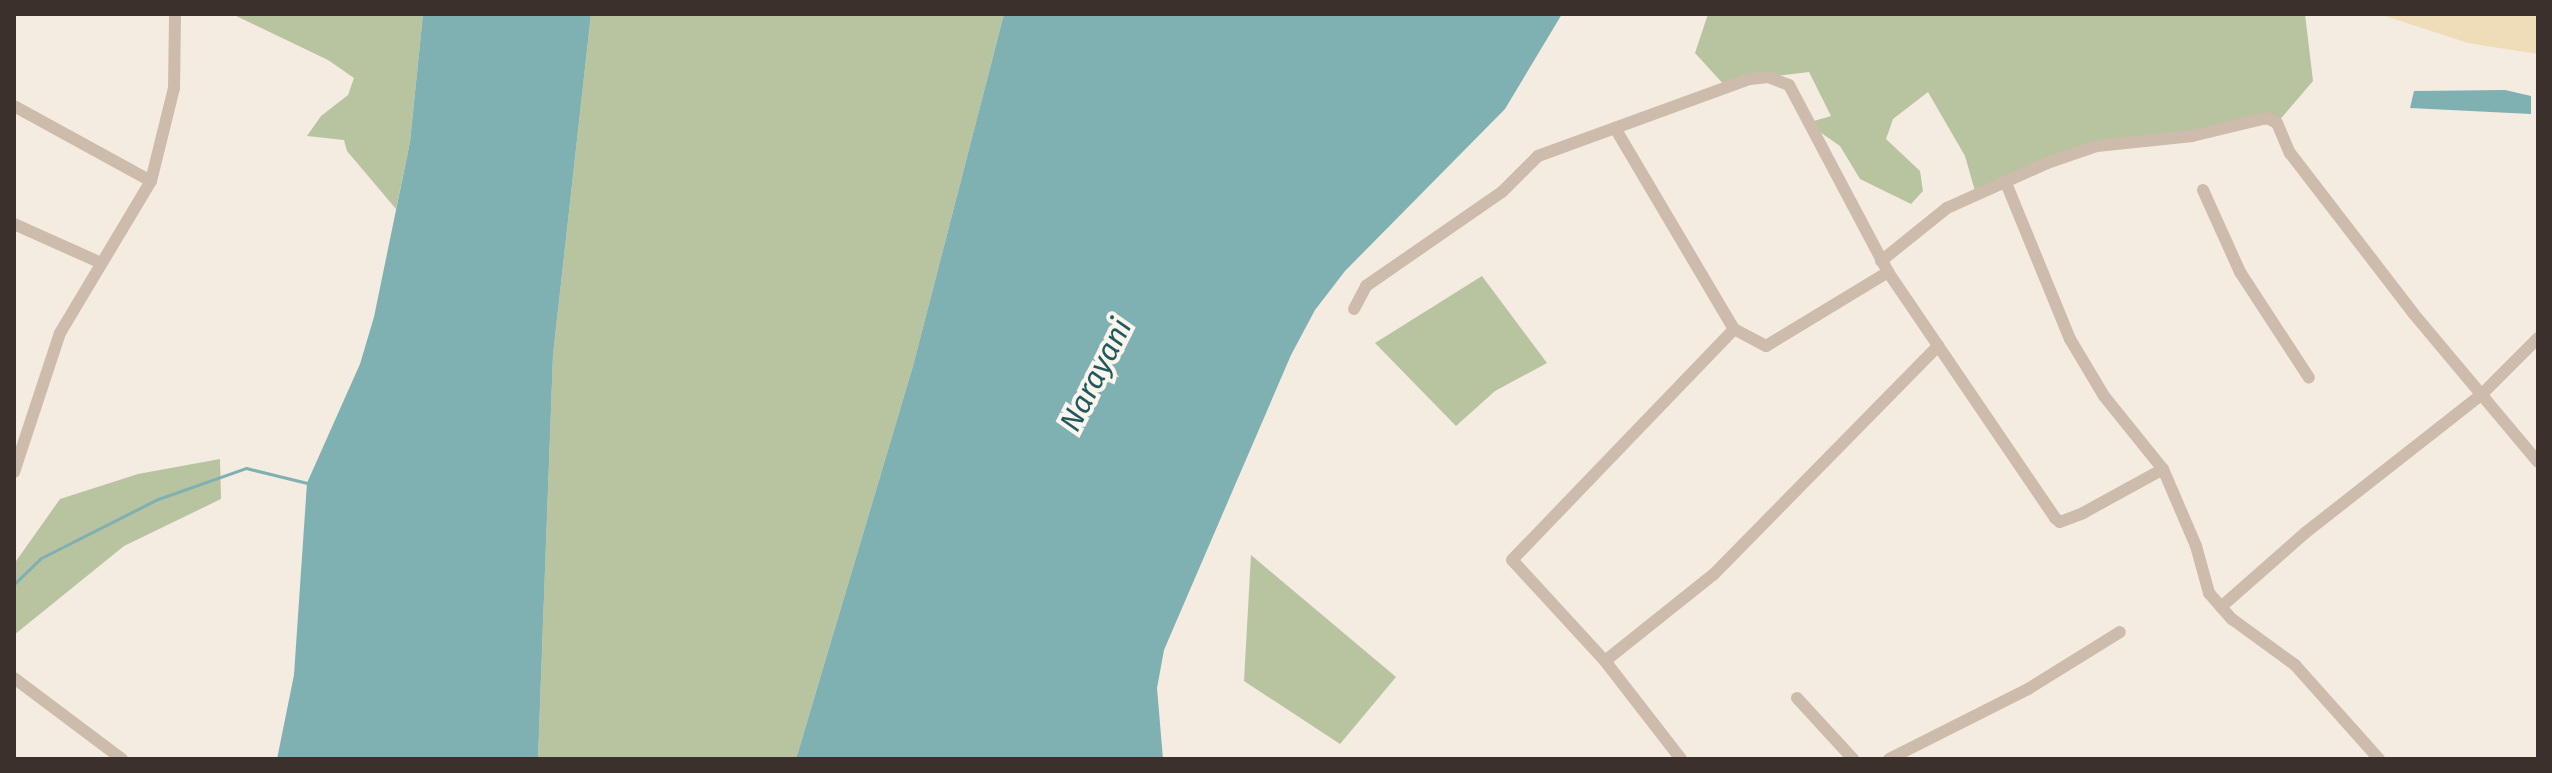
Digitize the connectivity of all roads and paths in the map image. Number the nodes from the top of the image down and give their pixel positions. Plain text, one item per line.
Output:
1 (175, 14) edge
2 (14, 106) edge
3 (1615, 128) junction
4 (151, 181) junction
5 (2006, 183) junction
6 (2203, 190) dead end
7 (14, 224) edge
8 (101, 263) junction
9 (1884, 266) junction
10 (1354, 309) dead end
11 (1734, 329) junction
12 (2538, 338) edge
13 (1938, 346) junction
14 (2309, 378) dead end
15 (2481, 395) junction
16 (2538, 462) edge
17 (2163, 469) junction
18 (14, 472) edge
19 (2221, 607) junction
20 (2120, 632) dead end
21 (1605, 661) junction
22 (14, 678) edge
23 (1797, 698) dead end
24 (122, 759) edge
25 (1681, 759) edge
26 (1853, 759) edge
27 (1889, 759) edge
28 (2379, 759) edge

1 - 4 street
2 - 4 street
3 - 9 street
3 - 10 street
3 - 11 street
4 - 8 street
5 - 9 street
5 - 15 street
5 - 17 street
6 - 14 street
7 - 8 street
8 - 18 street
9 - 11 street
9 - 13 street
11 - 21 street
12 - 15 street
13 - 17 street
13 - 21 street
15 - 16 street
15 - 19 street
17 - 19 street
19 - 28 street
20 - 27 street
21 - 25 street
22 - 24 street
23 - 26 street

